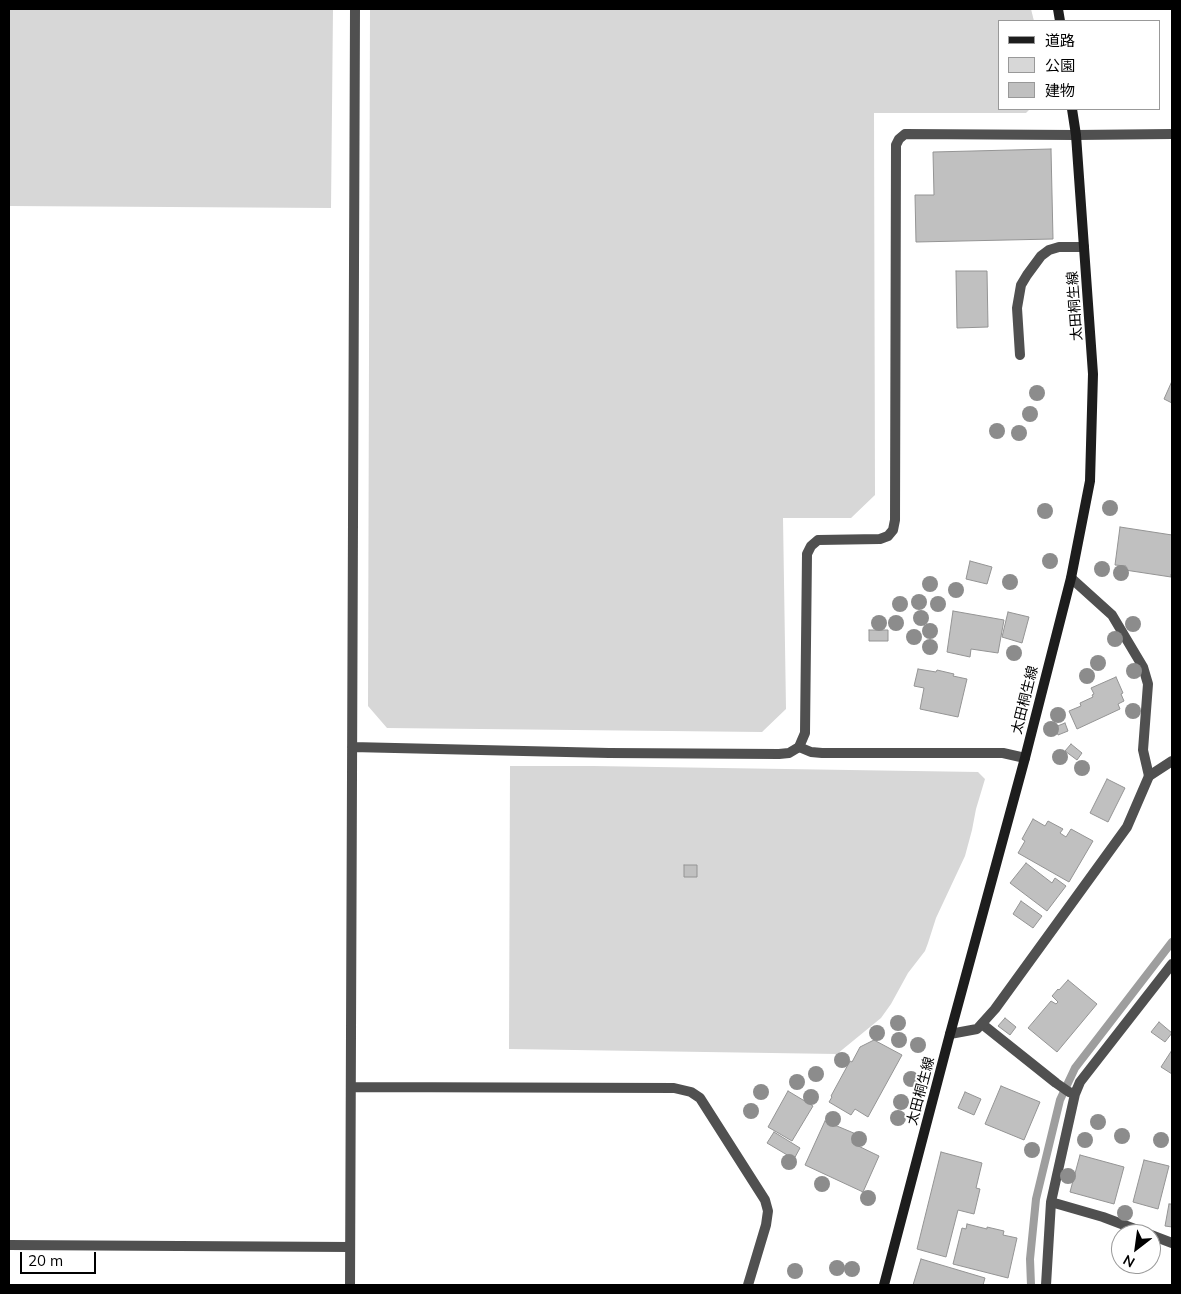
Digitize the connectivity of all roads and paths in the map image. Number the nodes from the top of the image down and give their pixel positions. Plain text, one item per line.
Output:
1 (355, 9) edge
2 (1072, 110) edge
3 (1172, 134) edge
4 (1076, 135) junction
5 (1084, 247) junction
6 (1020, 355) dead end
7 (1071, 578) junction
8 (352, 747) junction
9 (799, 747) junction
10 (1025, 758) junction
11 (1172, 761) edge
12 (1148, 776) junction
13 (1172, 964) edge
14 (982, 1024) junction
15 (950, 1034) junction
16 (351, 1087) junction
17 (1072, 1093) junction
18 (1051, 1202) junction
19 (1122, 1224) edge
20 (9, 1245) edge
21 (350, 1247) junction
22 (350, 1285) edge
23 (748, 1285) edge
24 (884, 1285) edge
25 (1046, 1285) edge

1 - 8 street
2 - 4 main road, 太田桐生線
3 - 4 street
4 - 5 main road, 太田桐生線
4 - 9 street
5 - 6 street
5 - 7 main road, 太田桐生線
7 - 10 main road, 太田桐生線
7 - 12 street
8 - 9 street
8 - 16 street
9 - 10 street
10 - 15 main road, 太田桐生線
11 - 12 street
12 - 14 street
13 - 17 street
14 - 15 street
14 - 17 street
15 - 24 main road, 太田桐生線
16 - 21 street
16 - 23 street
17 - 18 street
18 - 19 street
18 - 25 street
20 - 21 street
21 - 22 street

